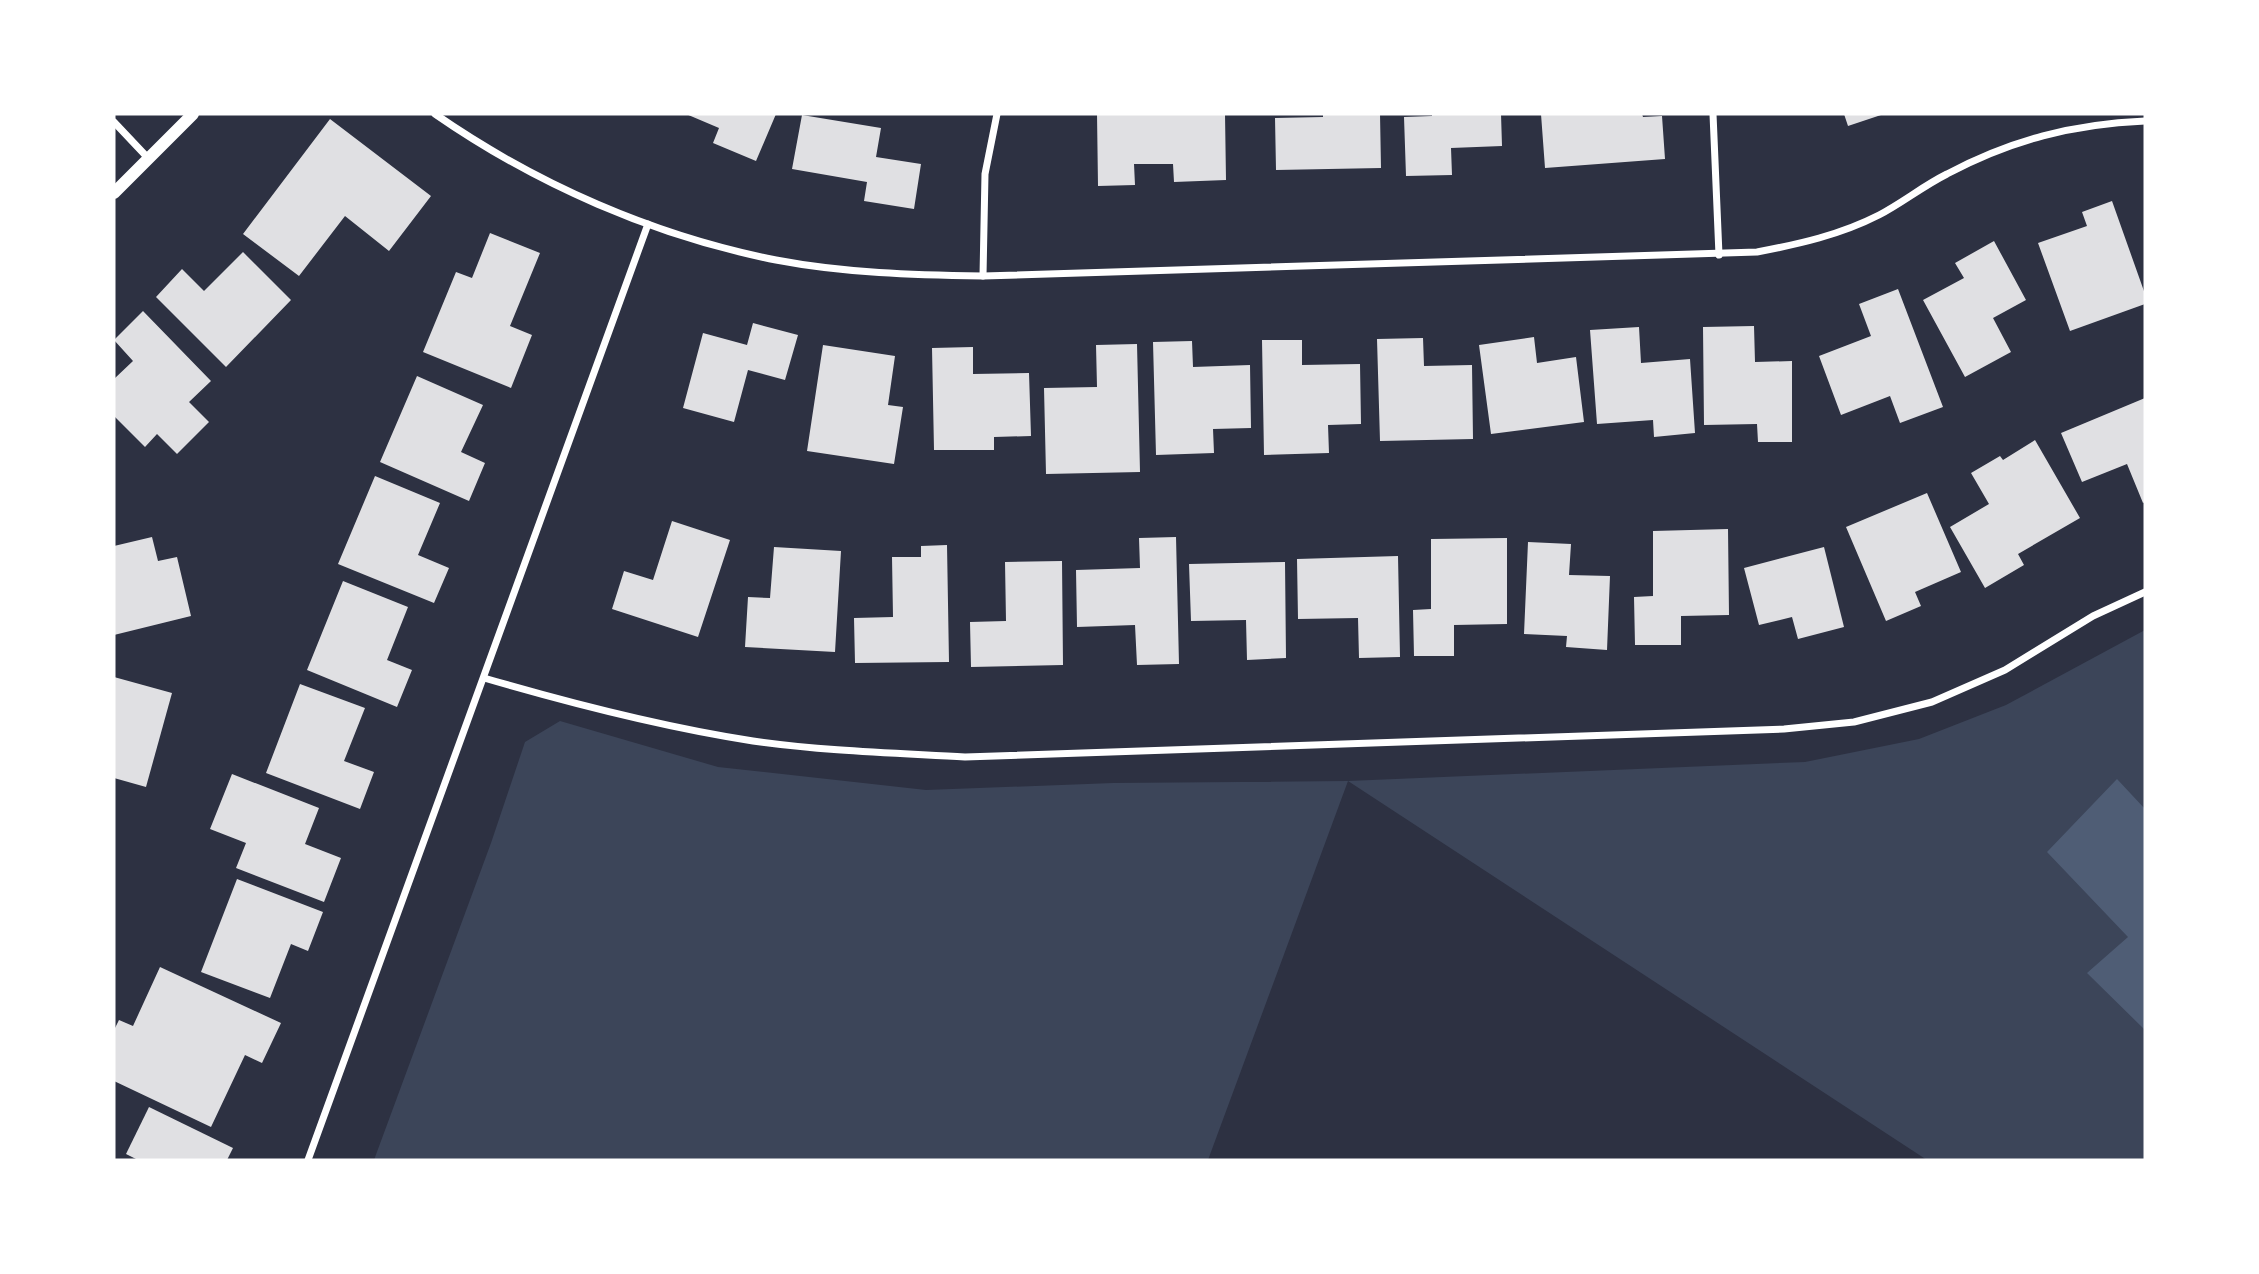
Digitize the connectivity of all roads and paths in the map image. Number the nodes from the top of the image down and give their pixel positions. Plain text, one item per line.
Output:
1 (193, 114) edge
2 (435, 114) edge
3 (997, 114) edge
4 (1713, 114) edge
5 (2120, 118) edge
6 (2145, 121) edge
7 (114, 122) edge
8 (148, 158) junction
9 (114, 193) edge
10 (648, 224) junction
11 (1719, 255) junction
12 (983, 276) junction
13 (2145, 592) edge
14 (484, 678) junction
15 (308, 1160) edge

1 - 8 street
2 - 10 street
3 - 12 street
4 - 11 street
5 - 6 street
5 - 11 street
7 - 8 street
8 - 9 street
10 - 12 street
10 - 14 street
11 - 12 street
13 - 14 street
14 - 15 street

